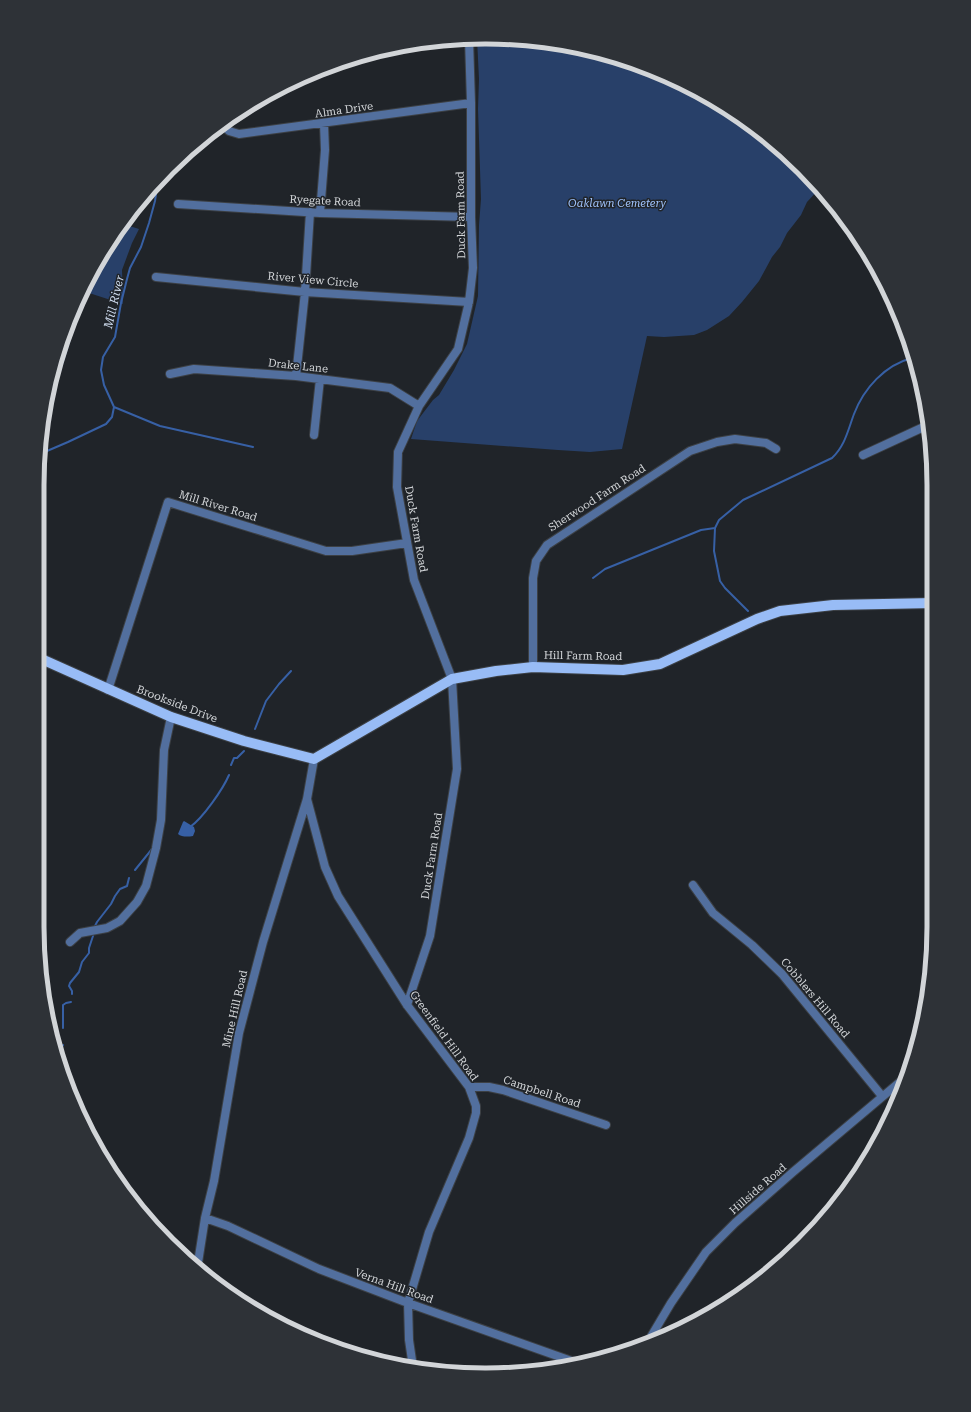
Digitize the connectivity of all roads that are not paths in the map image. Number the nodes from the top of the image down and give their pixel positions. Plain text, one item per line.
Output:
1 (469, 45) edge
2 (471, 103) junction
3 (324, 124) junction
4 (226, 128) edge
5 (178, 204) dead end
6 (310, 212) junction
7 (320, 213) junction
8 (471, 217) junction
9 (156, 277) dead end
10 (305, 292) junction
11 (470, 302) junction
12 (170, 374) dead end
13 (296, 376) junction
14 (320, 379) junction
15 (419, 406) junction
16 (923, 427) edge
17 (314, 436) dead end
18 (776, 449) dead end
19 (863, 455) dead end
20 (407, 543) junction
21 (927, 604) edge
22 (44, 660) edge
23 (533, 667) junction
24 (452, 679) junction
25 (108, 690) junction
26 (172, 717) junction
27 (314, 759) junction
28 (307, 799) junction
29 (693, 885) dead end
30 (70, 942) dead end
31 (407, 1005) junction
32 (898, 1083) edge
33 (469, 1087) junction
34 (882, 1096) junction
35 (606, 1125) dead end
36 (205, 1218) junction
37 (197, 1261) edge
38 (408, 1303) junction
39 (652, 1335) edge
40 (570, 1360) edge
41 (412, 1362) edge

1 - 2 street, Duck Farm Road
2 - 3 street, Alma Drive
2 - 8 street, Duck Farm Road
3 - 4 street, Alma Drive
3 - 7 street
5 - 6 street, Ryegate Road
6 - 7 street, Ryegate Road
6 - 10 street
7 - 8 street, Ryegate Road
8 - 11 street, Duck Farm Road
9 - 10 street, River View Circle
10 - 11 street, River View Circle
10 - 13 street
11 - 15 street, Duck Farm Road
12 - 13 street, Drake Lane
13 - 14 street, Drake Lane
14 - 15 street, Drake Lane
14 - 17 street
15 - 20 street, Duck Farm Road
16 - 19 street
18 - 23 street, Sherwood Farm Road
20 - 24 street, Duck Farm Road
20 - 25 street, Mill River Road
21 - 23 main road, Hill Farm Road
22 - 25 main road, Brookside Drive
23 - 24 main road, Hill Farm Road
24 - 27 main road, Hill Farm Road
24 - 31 street, Duck Farm Road
25 - 26 main road, Brookside Drive
26 - 27 main road, Brookside Drive
26 - 30 street
27 - 28 street, Mine Hill Road
28 - 31 street, Greenfield Hill Road
28 - 36 street, Mine Hill Road
29 - 34 street, Cobblers Hill Road
31 - 33 street, Greenfield Hill Road
32 - 34 street, Hillside Road
33 - 35 street, Campbell Road
33 - 38 street, Greenfield Hill Road
34 - 39 street, Hillside Road
36 - 37 street, Mine Hill Road
36 - 38 street, Verna Hill Road
38 - 40 street, Verna Hill Road
38 - 41 street, Greenfield Hill Road

